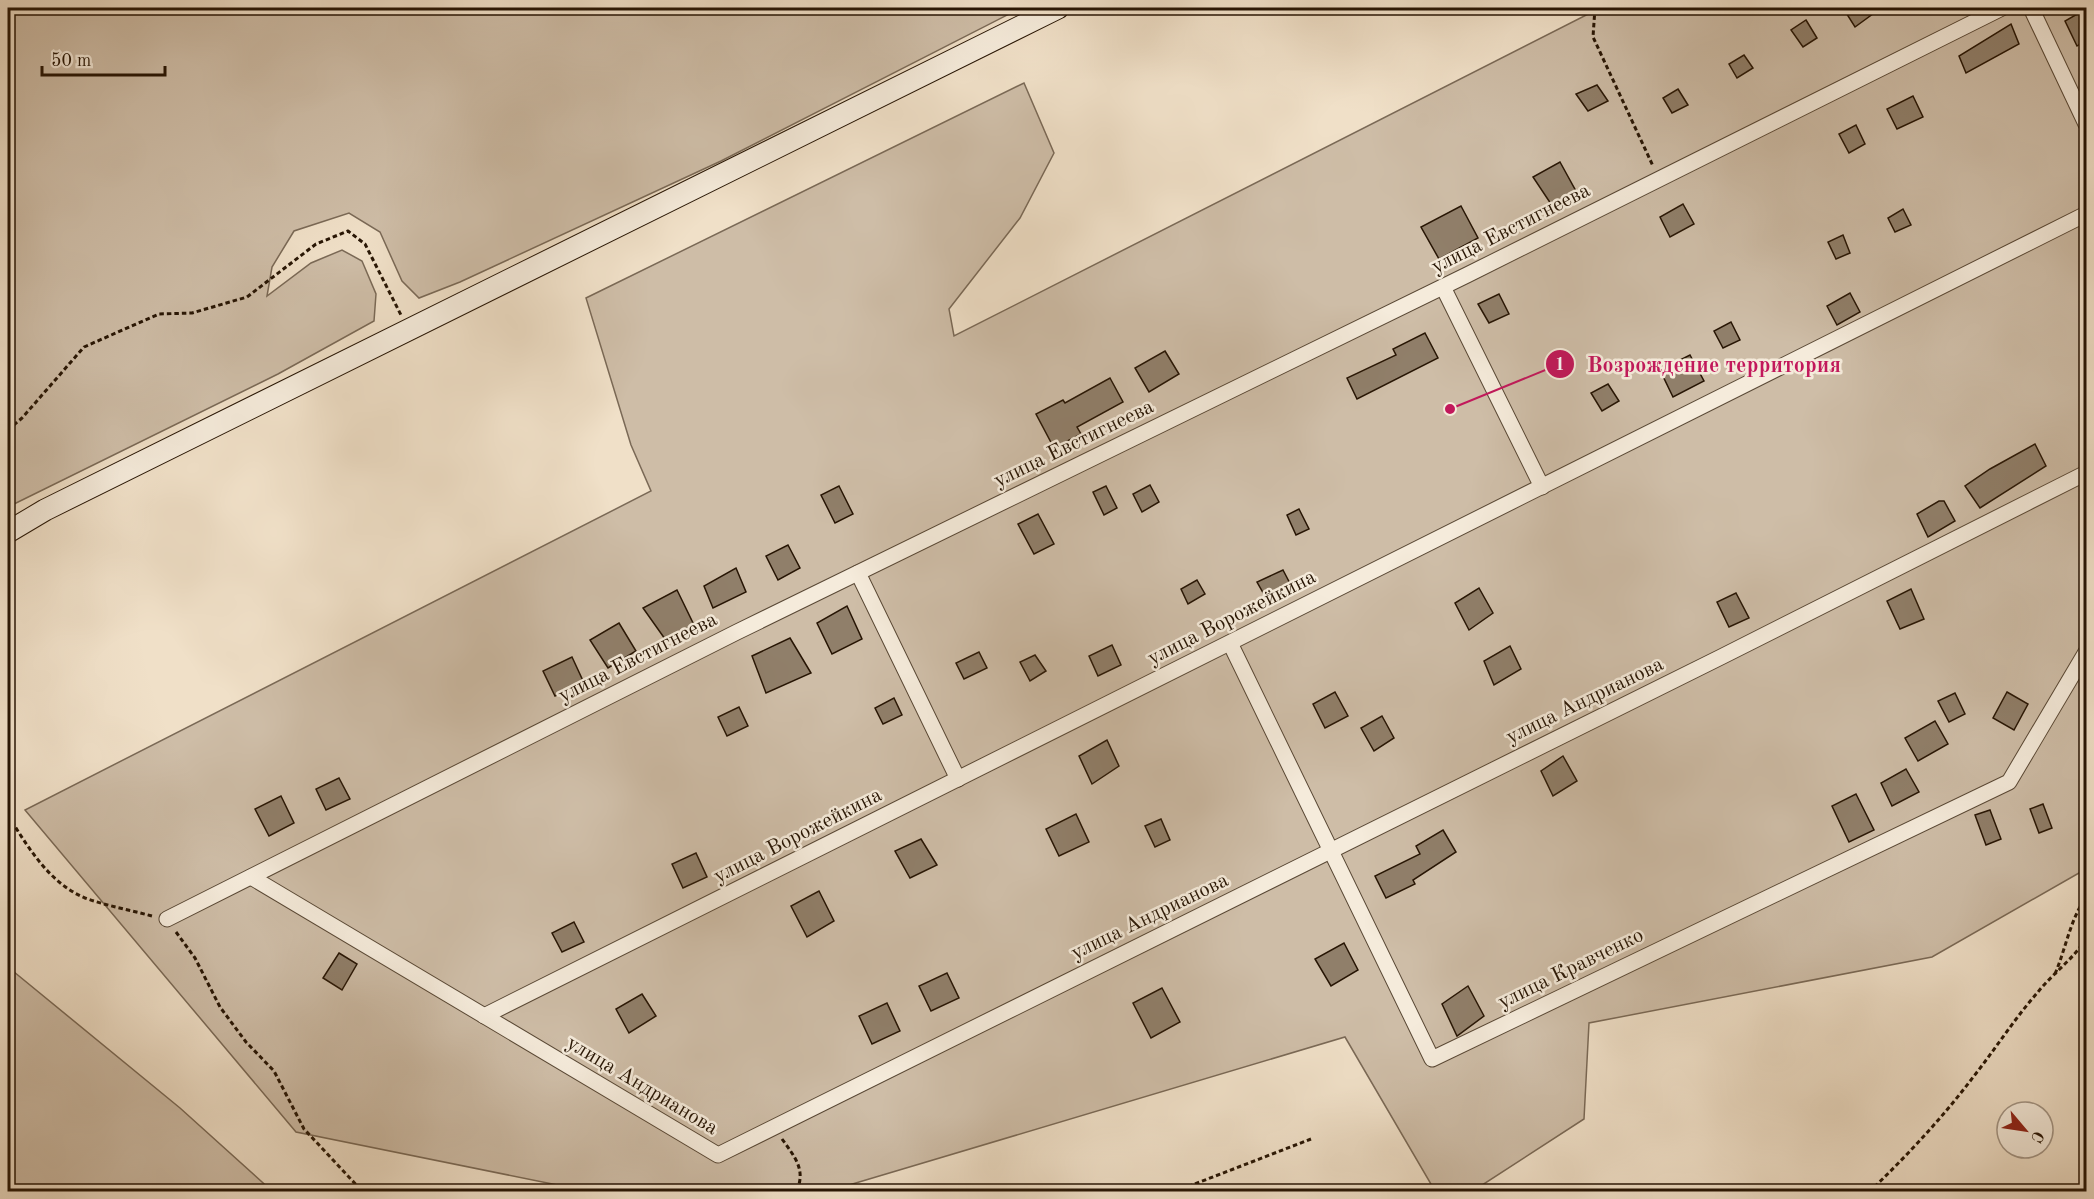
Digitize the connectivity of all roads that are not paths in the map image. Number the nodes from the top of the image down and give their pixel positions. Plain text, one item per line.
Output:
1 (1058, 8) edge
2 (2002, 8) edge
3 (2031, 8) edge
4 (2086, 124) edge
5 (2086, 214) edge
6 (1443, 287) junction
7 (2086, 473) edge
8 (1542, 487) junction
9 (8, 531) edge
10 (858, 573) junction
11 (1230, 643) junction
12 (2086, 652) edge
13 (958, 779) junction
14 (1331, 851) junction
15 (251, 877) junction
16 (167, 919) road end
17 (484, 1016) junction

1 - 9 main road
2 - 6 street, улица Евстигнеева
3 - 4 street
5 - 8 street, улица Ворожейкина
6 - 8 street
6 - 10 street, улица Евстигнеева
7 - 14 street, улица Андрианова
8 - 11 street, улица Ворожейкина
10 - 13 street
10 - 15 street, улица Евстигнеева
11 - 13 street, улица Ворожейкина
11 - 14 street, улица Кравченко
12 - 14 street, улица Кравченко
13 - 17 street, улица Ворожейкина
14 - 17 street, улица Андрианова
15 - 16 street, улица Евстигнеева
15 - 17 street, улица Андрианова

